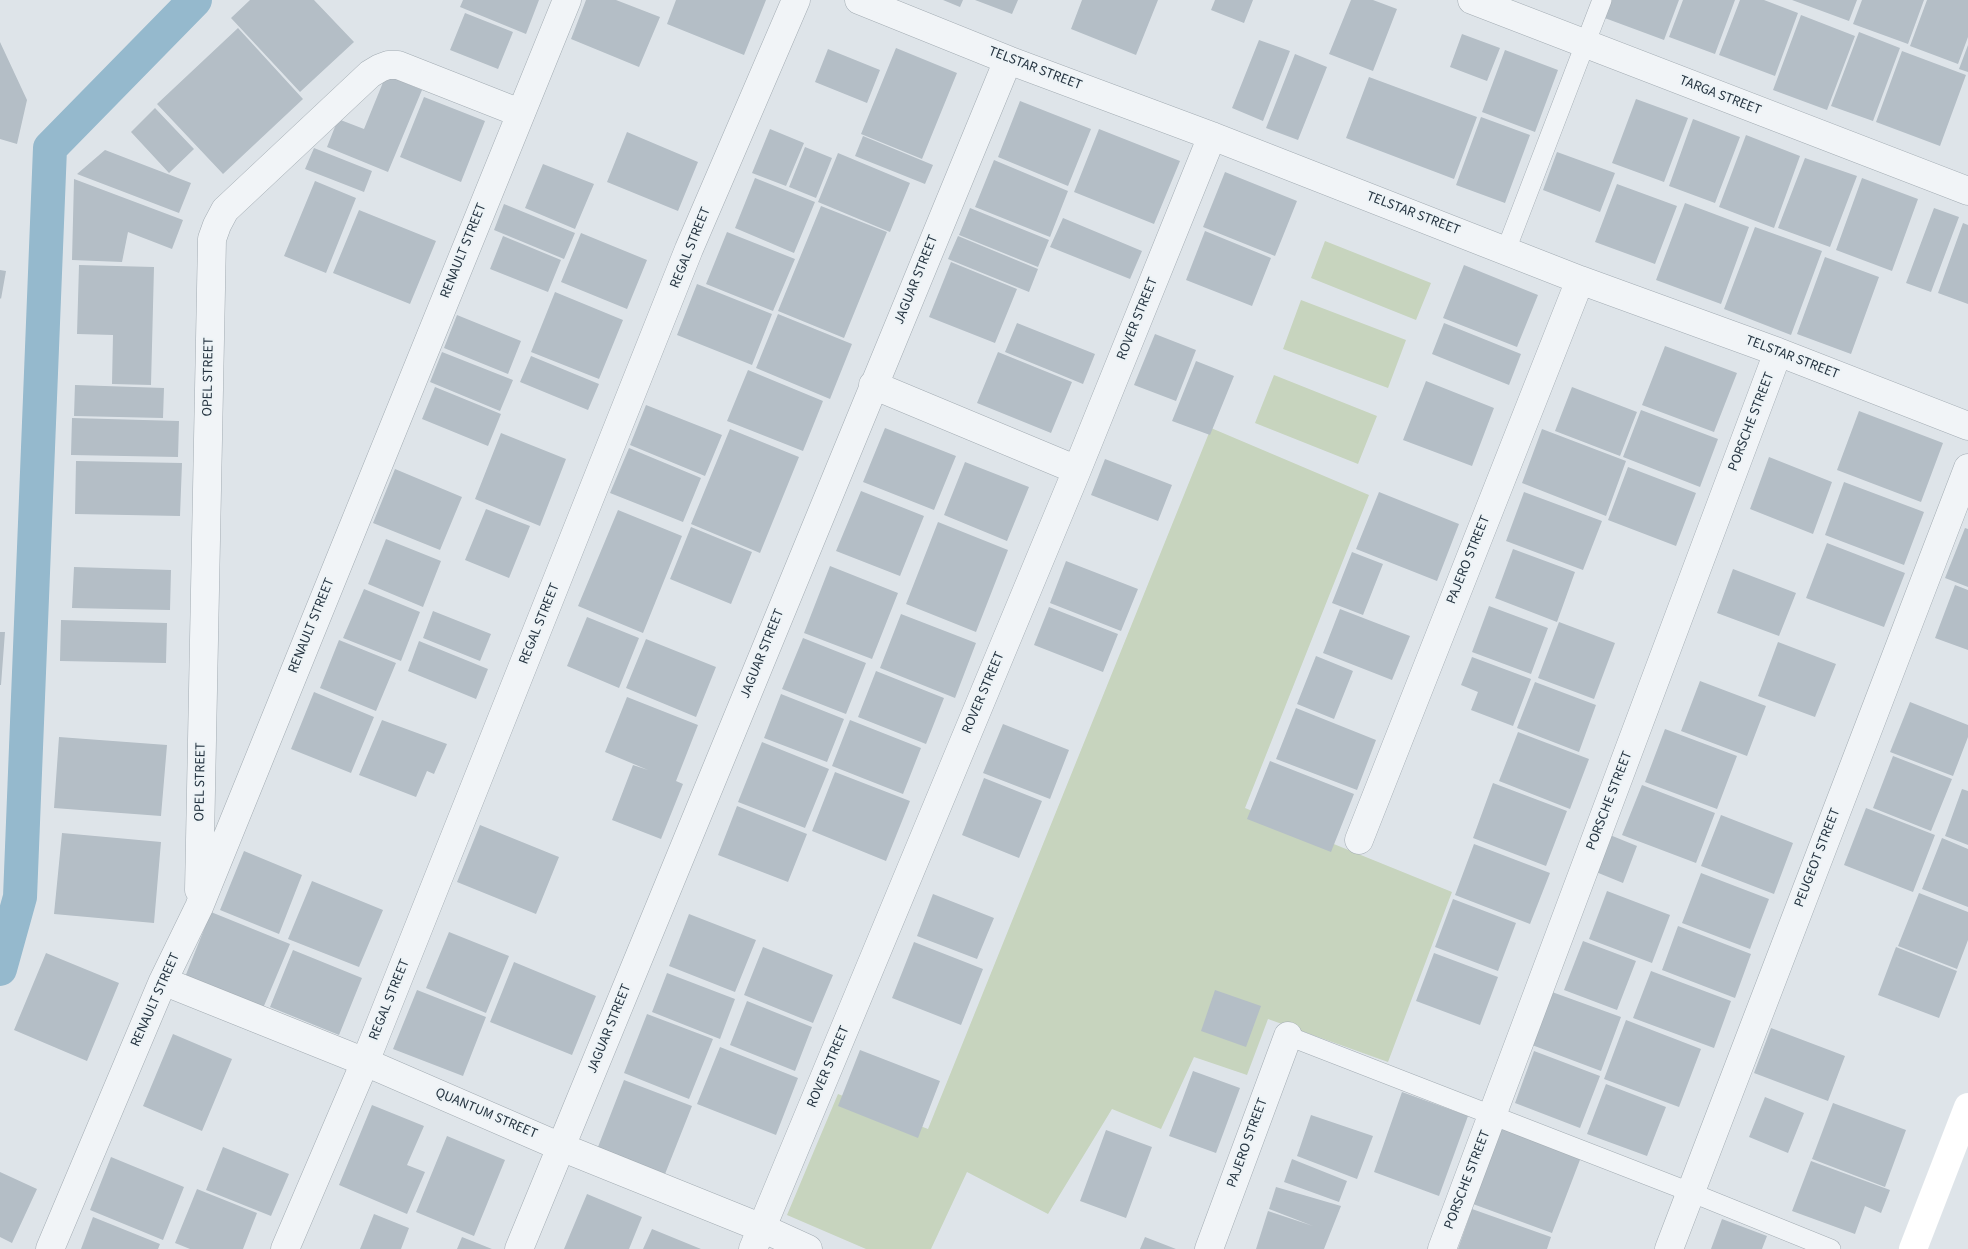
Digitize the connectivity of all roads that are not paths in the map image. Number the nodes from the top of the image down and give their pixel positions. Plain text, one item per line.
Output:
1 (567, 0) edge
2 (796, 0) edge
3 (859, 0) edge
4 (1472, 0) edge
5 (1602, 0) edge
6 (1585, 44) junction
7 (1008, 60) junction
8 (520, 113) junction
9 (1212, 136) junction
10 (1968, 191) edge
11 (1506, 250) junction
12 (1580, 280) junction
13 (1778, 352) junction
14 (873, 385) junction
15 (1968, 426) edge
16 (1968, 468) edge
17 (1078, 470) junction
18 (1359, 840) dead end
19 (199, 907) junction
20 (163, 981) junction
21 (1288, 1036) joint
22 (365, 1062) junction
23 (1968, 1107) edge
24 (1492, 1115) junction
25 (561, 1147) junction
26 (1690, 1192) junction
27 (757, 1238) edge
28 (50, 1249) edge
29 (286, 1249) edge
30 (519, 1249) edge
31 (808, 1249) edge
32 (1209, 1249) edge
33 (1442, 1249) edge
34 (1669, 1249) edge
35 (1831, 1249) edge
36 (1913, 1249) edge

1 - 8 street, RENAULT STREET
2 - 22 street, REGAL STREET
3 - 7 street, TELSTAR STREET
4 - 6 street, TARGA STREET
5 - 6 lane
6 - 10 street, TARGA STREET
6 - 11 lane
7 - 9 street, TELSTAR STREET
7 - 14 street, JAGUAR STREET
8 - 19 street, RENAULT STREET
8 - 19 street, OPEL STREET
9 - 11 street, TELSTAR STREET
9 - 17 street, ROVER STREET
11 - 12 street, TELSTAR STREET
12 - 13 street, TELSTAR STREET
12 - 18 street, PAJERO STREET
13 - 15 street, TELSTAR STREET
13 - 24 street, PORSCHE STREET
14 - 17 street
14 - 25 street, JAGUAR STREET
16 - 26 street, PEUGEOT STREET
17 - 27 street, ROVER STREET
19 - 20 street, RENAULT STREET
20 - 22 street, QUANTUM STREET
20 - 28 street, RENAULT STREET
21 - 24 lane
21 - 32 street, PAJERO STREET
22 - 25 street, QUANTUM STREET
22 - 29 street, REGAL STREET
23 - 36 street
24 - 26 lane
24 - 33 street, PORSCHE STREET
25 - 27 street, QUANTUM STREET
25 - 30 street, JAGUAR STREET
26 - 34 street, PEUGEOT STREET
26 - 35 lane
27 - 31 street, QUANTUM STREET

